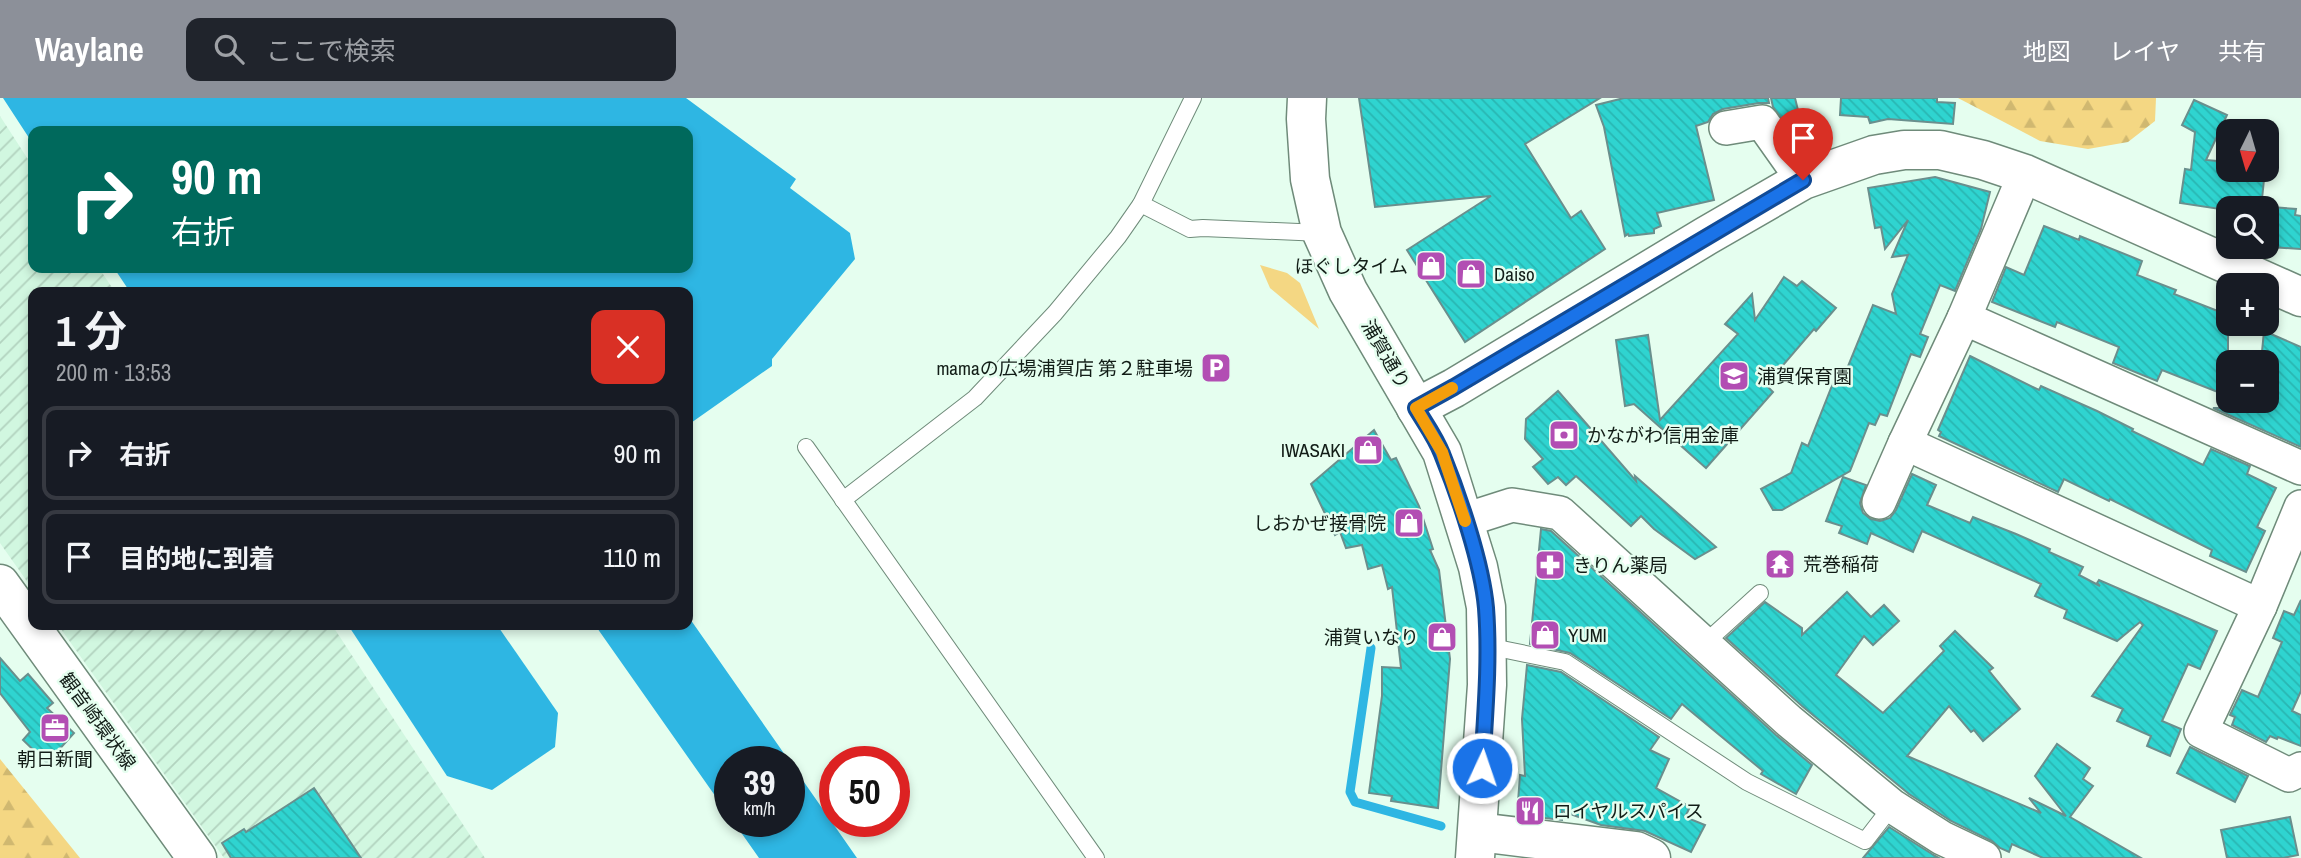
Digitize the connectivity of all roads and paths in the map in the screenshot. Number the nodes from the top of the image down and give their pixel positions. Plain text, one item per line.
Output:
1 (1193, 98) edge
2 (1307, 98) edge
3 (1726, 128) dead end
4 (2025, 174) junction
5 (1803, 180) junction
6 (1140, 204) junction
7 (1322, 233) junction
8 (2301, 297) edge
9 (1964, 318) junction
10 (1416, 408) junction
11 (1905, 443) junction
12 (806, 447) dead end
13 (2301, 468) edge
14 (843, 500) junction
15 (1880, 502) dead end
16 (2301, 507) edge
17 (1465, 520) junction
18 (0, 583) edge
19 (1760, 593) dead end
20 (2260, 606) junction
21 (28, 622) edge
22 (34, 630) edge
23 (1705, 643) junction
24 (1486, 645) junction
25 (2301, 769) edge
26 (1892, 806) junction
27 (1476, 845) edge
28 (197, 858) edge
29 (1096, 858) edge
30 (1651, 858) edge
31 (1984, 858) edge

1 - 6 lane
2 - 7 street, 浦賀通り
3 - 5 street
4 - 5 street
4 - 8 street
4 - 9 street
5 - 10 street
6 - 7 lane
6 - 14 lane
7 - 10 street, 浦賀通り
9 - 11 street
9 - 13 street
10 - 17 street, 浦賀通り
11 - 15 street
11 - 20 street
12 - 14 lane
14 - 29 lane
16 - 20 street
17 - 23 street
17 - 24 street, 浦賀通り
18 - 21 street, 観音崎環状線
19 - 23 lane
20 - 25 street
22 - 28 street, 観音崎環状線
23 - 26 street
24 - 26 lane
24 - 27 street, 浦賀通り
26 - 31 street
27 - 30 street

